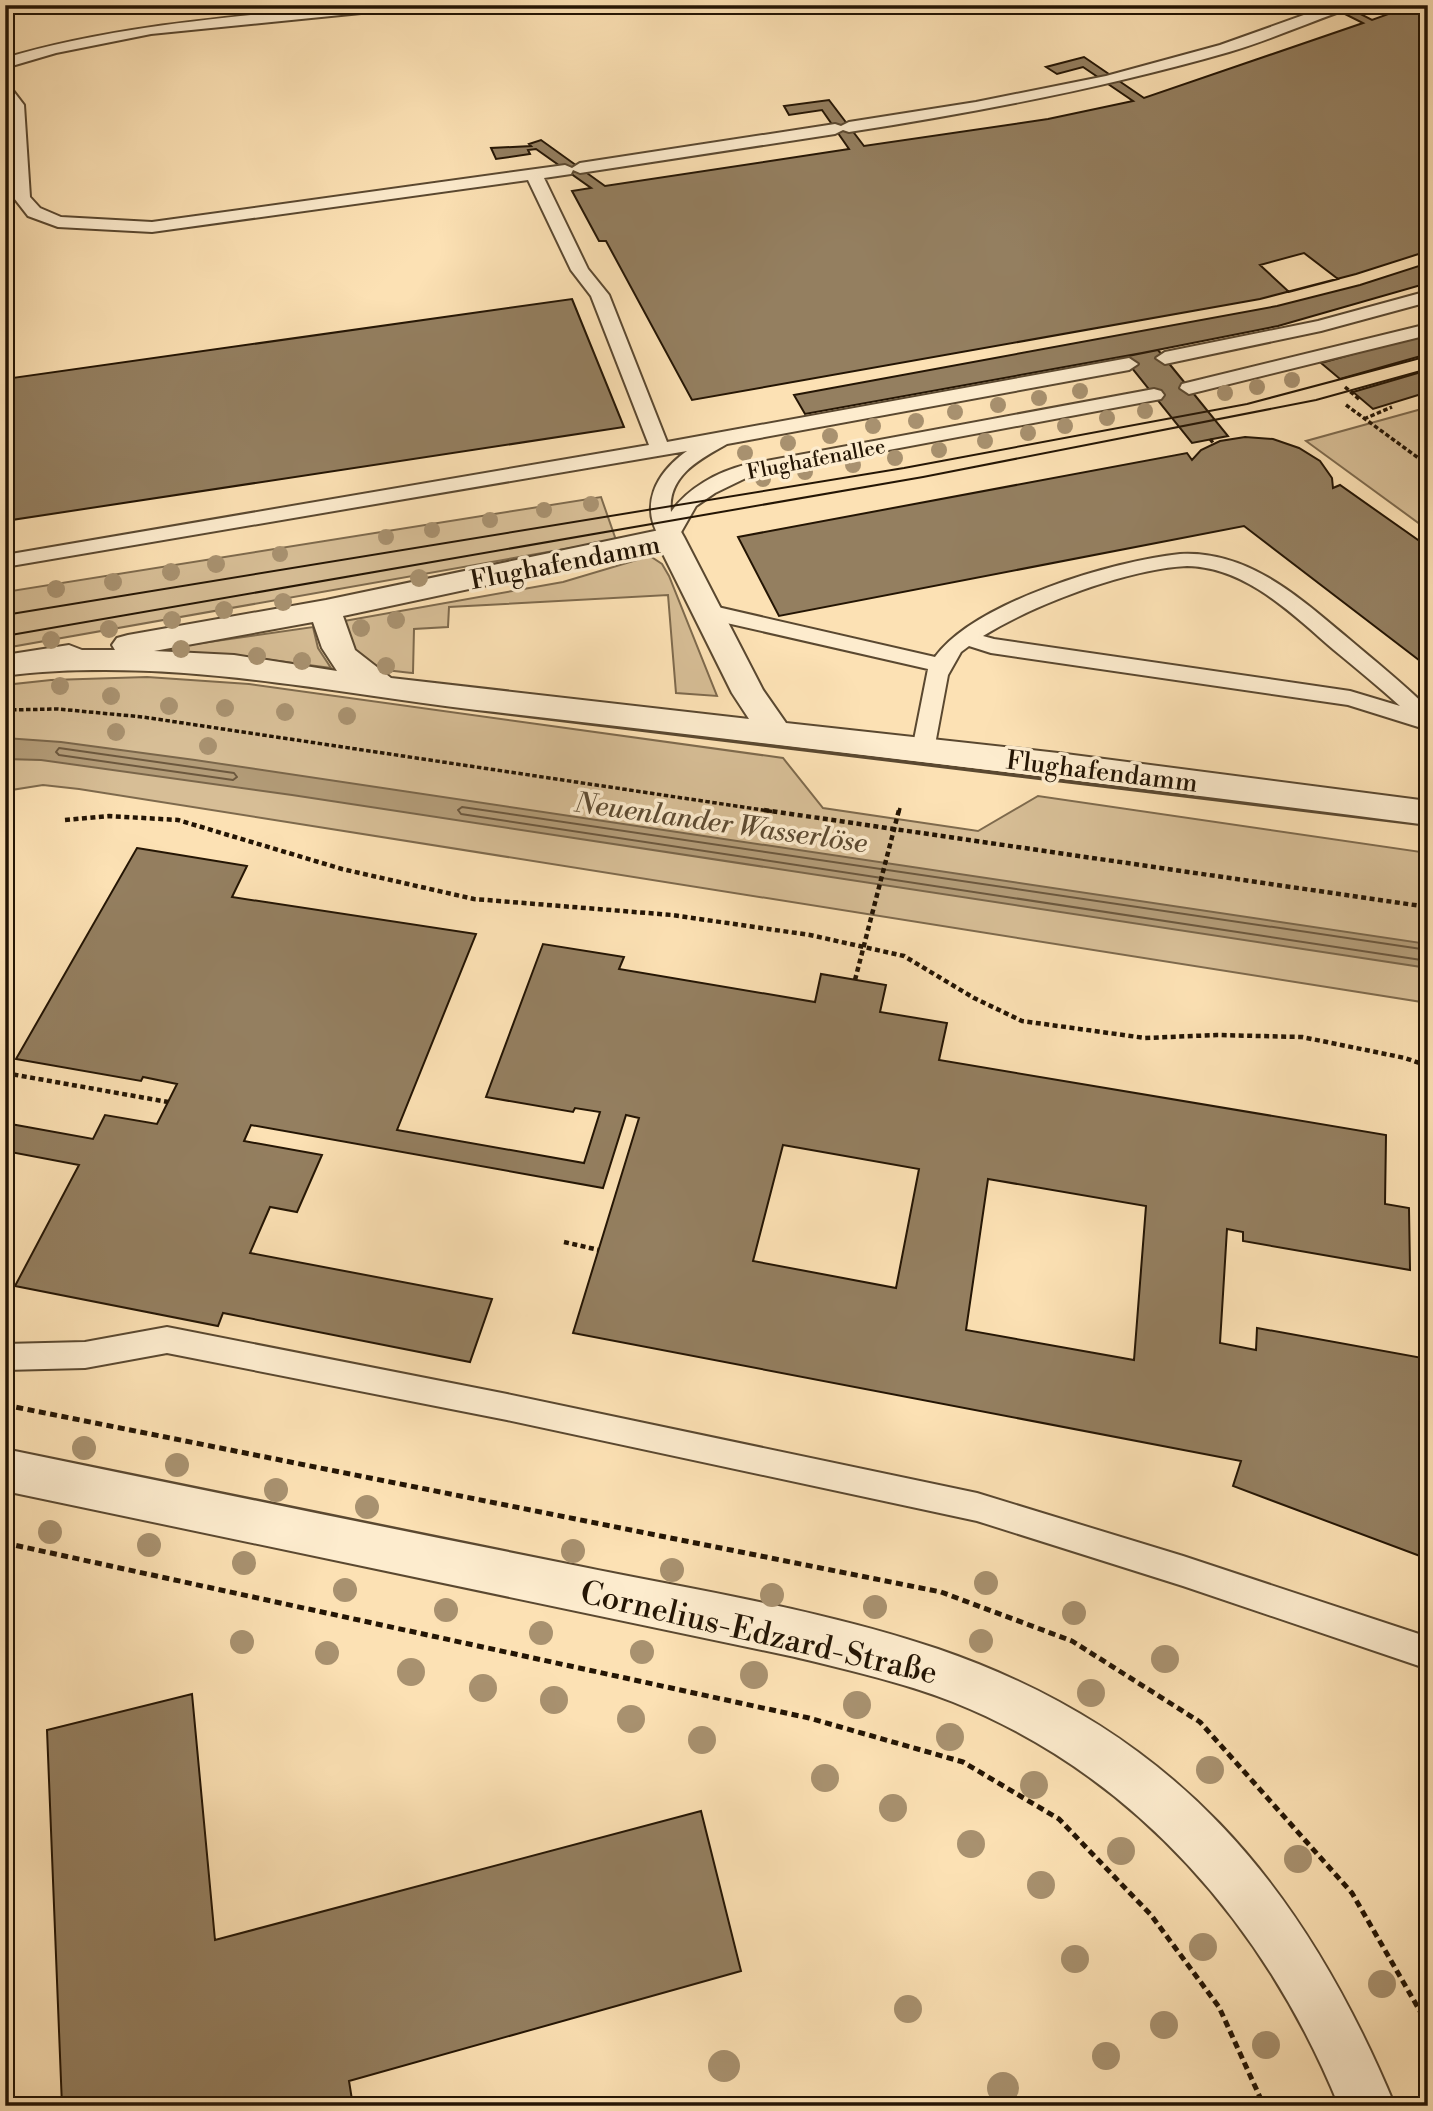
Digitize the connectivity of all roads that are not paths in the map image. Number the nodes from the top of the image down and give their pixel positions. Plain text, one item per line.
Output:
1 (401, 5) edge
2 (1341, 7) edge
3 (5, 64) edge
4 (1108, 78) joint
5 (5, 91) edge
6 (842, 128) joint
7 (572, 169) joint
8 (534, 175) junction
9 (1428, 296) edge
10 (1428, 329) edge
11 (1237, 377) junction
12 (1189, 388) dead end
13 (1154, 395) dead end
14 (1088, 408) junction
15 (721, 439) junction
16 (660, 449) junction
17 (669, 537) junction
18 (5, 561) edge
19 (326, 610) junction
20 (709, 612) junction
21 (965, 637) junction
22 (43, 660) junction
23 (940, 665) junction
24 (5, 666) edge
25 (382, 688) junction
26 (1428, 722) edge
27 (776, 733) junction
28 (923, 750) junction
29 (1428, 813) edge
30 (5, 1357) edge
31 (5, 1470) edge
32 (1428, 1653) edge
33 (1367, 2106) edge

1 - 3 lane
2 - 4 lane
4 - 6 lane
5 - 8 lane
6 - 7 lane
7 - 8 lane
8 - 16 lane
9 - 11 lane
10 - 11 lane
11 - 12 lane
13 - 14 lane, Flughafenallee
14 - 15 lane, Flughafenallee
14 - 17 lane, Flughafenallee
15 - 16 lane
15 - 17 lane, Flughafenallee
16 - 18 lane
17 - 19 street, Flughafendamm
17 - 20 street, Flughafendamm
19 - 22 street, Flughafendamm
19 - 25 street, Flughafendamm
20 - 23 lane
20 - 27 street, Flughafendamm
21 - 23 lane
21 - 26 lane
21 - 26 lane
22 - 24 street, Flughafendamm
22 - 25 street, Flughafendamm
23 - 28 lane
25 - 27 street, Flughafendamm
27 - 28 street, Flughafendamm
28 - 29 street, Flughafendamm
30 - 32 lane
31 - 33 street, Cornelius-Edzard-Straße

